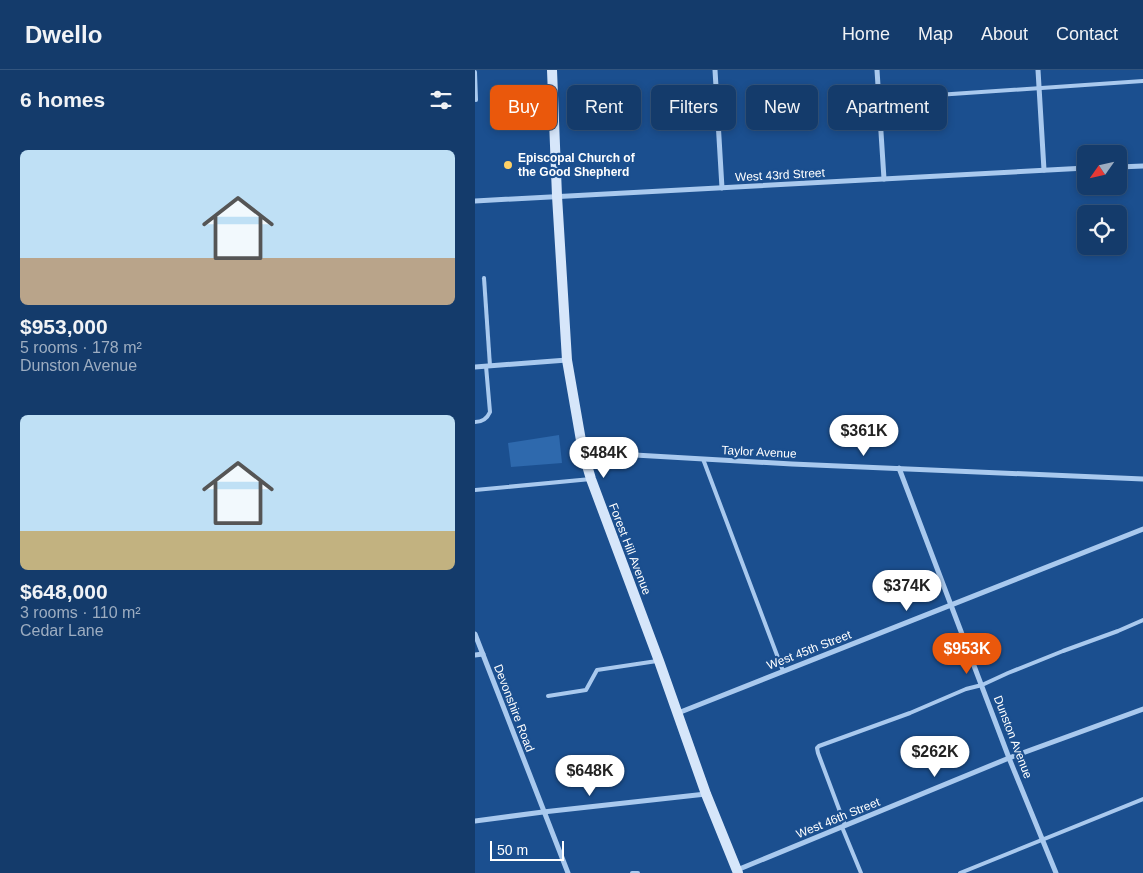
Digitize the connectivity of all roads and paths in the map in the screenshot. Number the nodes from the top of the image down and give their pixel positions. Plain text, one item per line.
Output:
1 (552, 70) edge
2 (715, 70) edge
3 (877, 70) edge
4 (1038, 70) edge
5 (475, 72) edge
6 (1143, 81) edge
7 (1039, 88) junction
8 (947, 94) edge
9 (477, 100) dead end
10 (1143, 166) edge
11 (1127, 167) edge
12 (1077, 168) edge
13 (1044, 170) junction
14 (884, 179) junction
15 (722, 188) junction
16 (557, 196) junction
17 (475, 201) edge
18 (484, 278) dead end
19 (567, 360) junction
20 (488, 366) junction
21 (475, 367) edge
22 (475, 422) edge
23 (583, 452) junction
24 (703, 459) junction
25 (899, 468) junction
26 (591, 479) junction
27 (1143, 479) edge
28 (475, 490) edge
29 (1143, 529) edge
30 (951, 605) junction
31 (1143, 620) edge
32 (475, 634) edge
33 (483, 654) junction
34 (475, 656) edge
35 (659, 661) junction
36 (783, 671) junction
37 (982, 685) junction
38 (548, 696) dead end
39 (1143, 709) edge
40 (678, 712) junction
41 (1009, 758) junction
42 (707, 794) junction
43 (1143, 800) edge
44 (543, 812) junction
45 (475, 821) edge
46 (843, 826) junction
47 (1042, 840) junction
48 (737, 872) edge
49 (568, 873) edge
50 (632, 873) edge
51 (638, 873) edge
52 (861, 873) edge
53 (960, 873) edge
54 (1056, 873) edge

1 - 16 main road, Forest Hill Avenue
2 - 15 street
3 - 14 street
4 - 7 street
5 - 9 lane
6 - 7 lane
7 - 8 lane
7 - 13 street
10 - 11 street
12 - 13 street, West 43rd Street
13 - 14 street, West 43rd Street
14 - 15 street, West 43rd Street
15 - 16 street, West 43rd Street
16 - 17 street, West 43rd Street
16 - 19 main road, Forest Hill Avenue
18 - 20 lane
19 - 20 street
19 - 23 main road, Forest Hill Avenue
20 - 21 street
20 - 22 lane
23 - 24 street, Taylor Avenue
23 - 26 main road, Forest Hill Avenue
24 - 25 street, Taylor Avenue
24 - 36 lane
25 - 27 street, Taylor Avenue
25 - 30 street, Dunston Avenue
26 - 28 lane
26 - 35 main road, Forest Hill Avenue
29 - 30 street, West 45th Street
30 - 36 street, West 45th Street
30 - 37 street, Dunston Avenue
31 - 37 lane
32 - 33 street, Devonshire Road
33 - 34 street
33 - 44 street, Devonshire Road
35 - 38 lane
35 - 40 main road, Forest Hill Avenue
36 - 40 street, West 45th Street
37 - 41 street, Dunston Avenue
37 - 46 lane
39 - 41 street, West 46th Street
40 - 42 main road, Forest Hill Avenue
41 - 46 street, West 46th Street
41 - 47 street, Dunston Avenue
42 - 44 street
42 - 48 main road, Forest Hill Avenue
43 - 47 lane
44 - 45 street
44 - 49 street, Devonshire Road
46 - 48 street, West 46th Street
46 - 52 lane
47 - 53 lane
47 - 54 street, Dunston Avenue
50 - 51 lane

